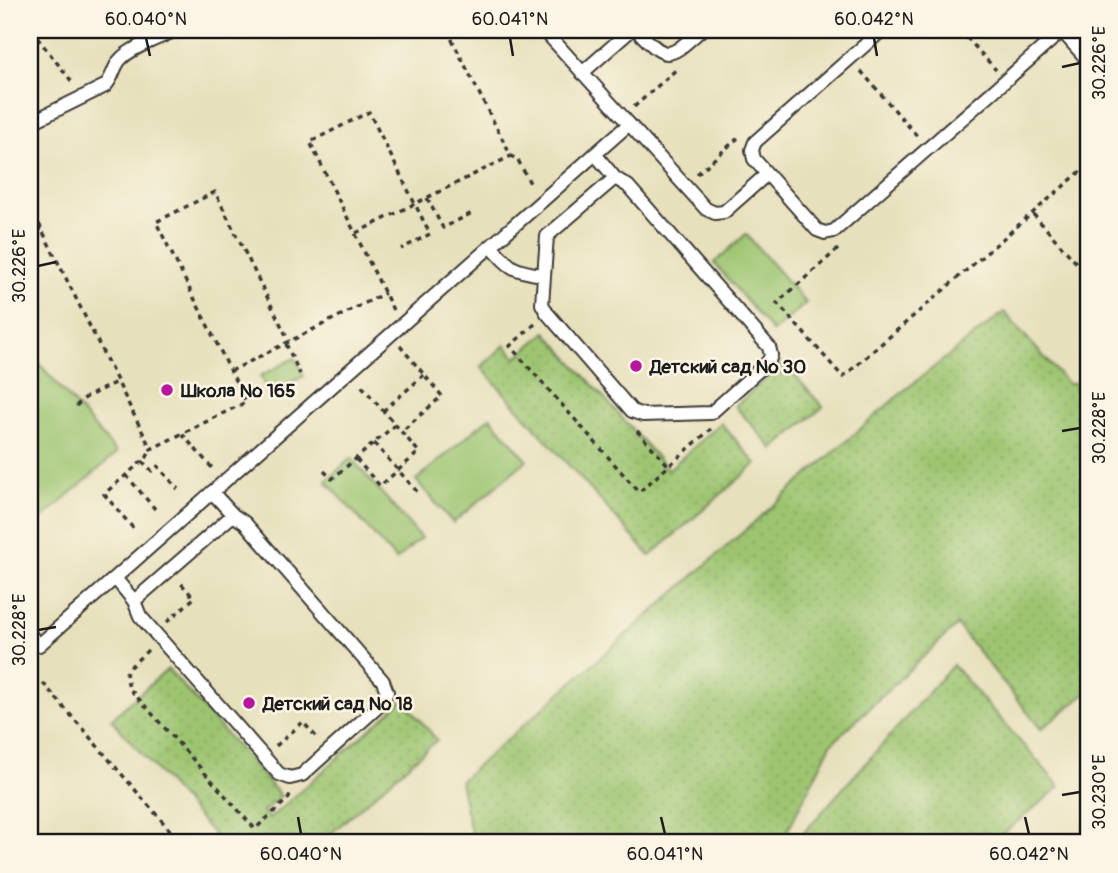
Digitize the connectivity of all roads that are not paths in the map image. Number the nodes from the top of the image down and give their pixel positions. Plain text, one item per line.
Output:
1 (176, 30) edge
2 (544, 30) edge
3 (631, 30) edge
4 (637, 30) edge
5 (701, 30) edge
6 (882, 30) edge
7 (1063, 31) edge
8 (1085, 57) dead end
9 (582, 73) junction
10 (30, 123) edge
11 (628, 125) junction
12 (595, 154) junction
13 (767, 174) junction
14 (615, 177) junction
15 (491, 246) junction
16 (543, 275) junction
17 (212, 492) junction
18 (233, 515) junction
19 (115, 578) junction
20 (134, 601) junction
21 (30, 635) edge

1 - 10 lane
2 - 9 lane
3 - 9 lane
4 - 5 lane
6 - 13 lane
7 - 8 lane
7 - 13 lane
9 - 11 lane
11 - 12 lane
11 - 13 lane
12 - 14 lane
12 - 15 lane
14 - 16 lane
14 - 16 lane
15 - 16 lane
15 - 17 lane
17 - 18 lane
17 - 19 lane
18 - 20 lane
18 - 20 lane
19 - 20 lane
19 - 21 lane

